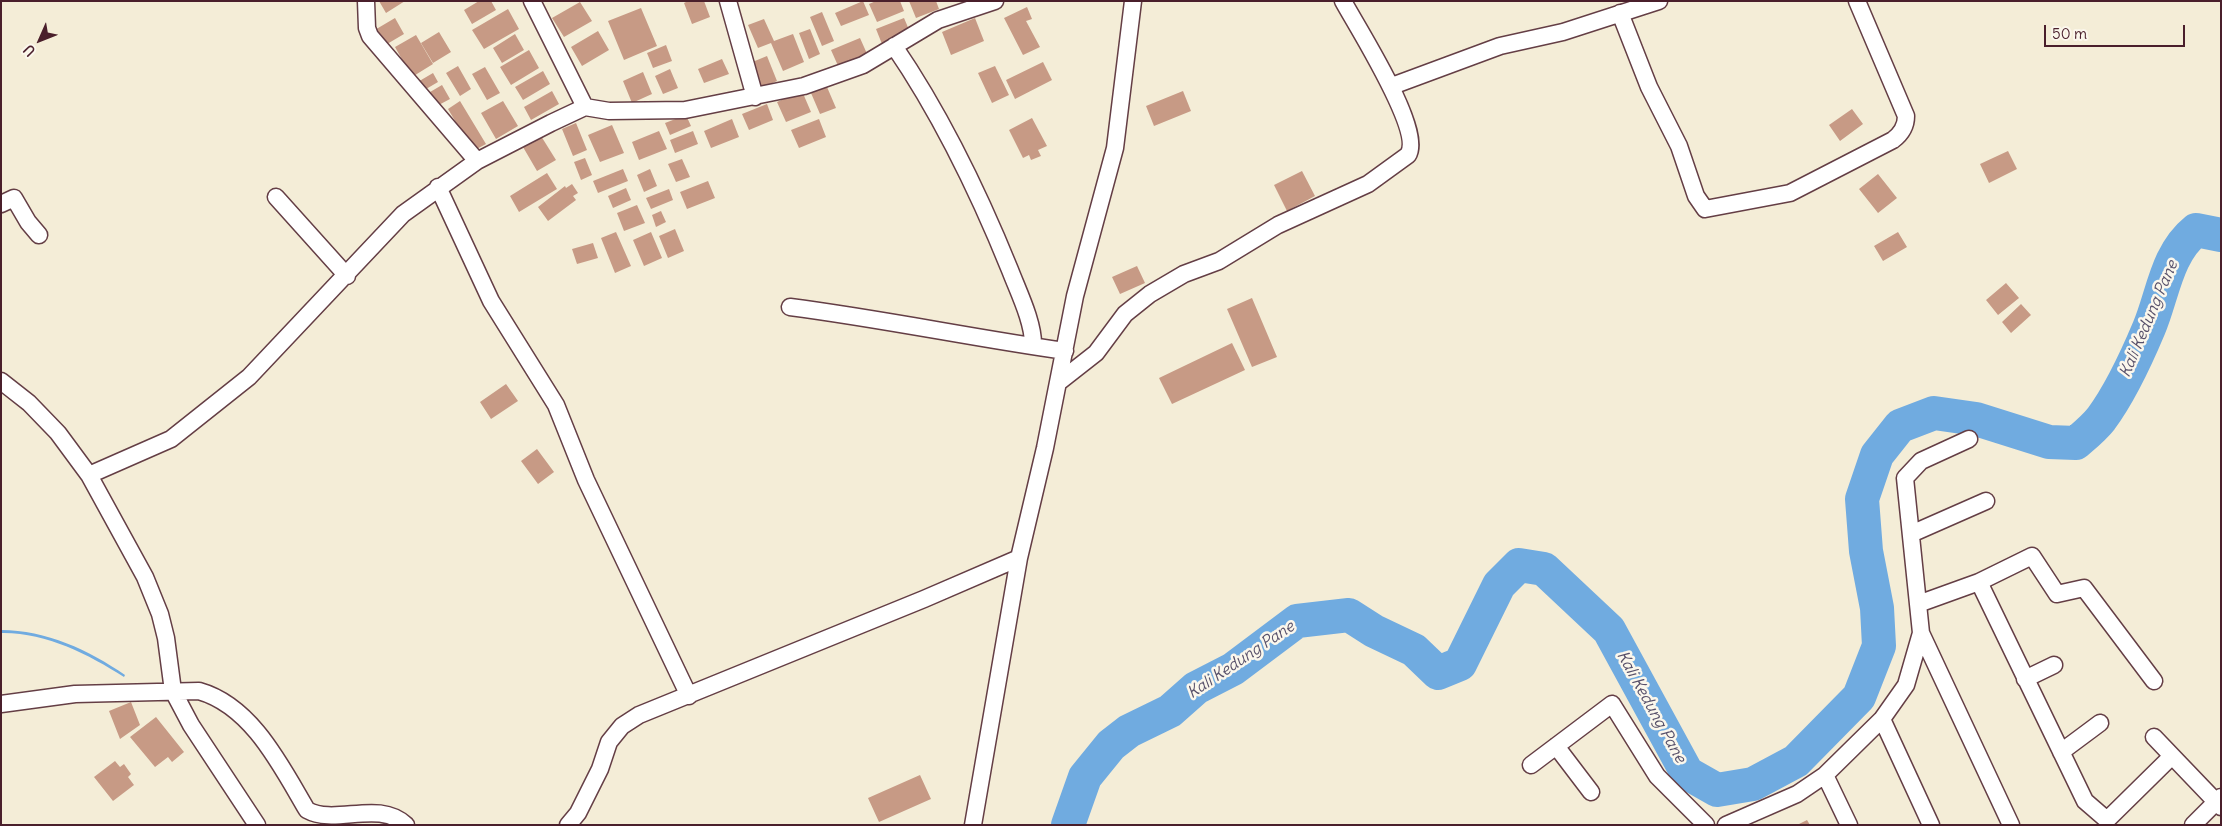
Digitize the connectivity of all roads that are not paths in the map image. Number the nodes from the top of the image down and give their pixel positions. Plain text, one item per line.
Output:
1 (366, 1) edge
2 (532, 1) edge
3 (728, 1) edge
4 (995, 1) edge
5 (1133, 1) edge
6 (1343, 1) edge
7 (1659, 1) edge
8 (1857, 1) edge
9 (963, 5) edge
10 (1620, 13) junction
11 (894, 46) junction
12 (1392, 86) junction
13 (755, 97) junction
14 (584, 107) junction
15 (477, 161) junction
16 (438, 187) junction
17 (276, 197) dead end
18 (1, 204) edge
19 (39, 235) dead end
20 (347, 276) junction
21 (790, 307) dead end
22 (1033, 346) junction
23 (1065, 353) junction
24 (1060, 378) junction
25 (1, 381) edge
26 (1969, 439) dead end
27 (89, 475) junction
28 (1986, 501) dead end
29 (1911, 534) junction
30 (1020, 558) junction
31 (1979, 582) junction
32 (1918, 604) junction
33 (1921, 633) junction
34 (2054, 665) dead end
35 (2025, 679) junction
36 (2154, 681) dead end
37 (173, 691) junction
38 (689, 696) junction
39 (1, 704) edge
40 (1882, 719) junction
41 (2100, 723) dead end
42 (2154, 737) dead end
43 (1556, 746) junction
44 (2061, 752) junction
45 (2172, 756) junction
46 (1531, 765) dead end
47 (1825, 775) junction
48 (1591, 792) dead end
49 (2219, 802) edge
50 (1764, 818) edge
51 (253, 823) edge
52 (406, 825) edge
53 (568, 825) edge
54 (973, 825) edge
55 (1706, 825) edge
56 (1726, 825) edge
57 (1849, 825) edge
58 (1932, 825) edge
59 (2011, 825) edge
60 (2193, 825) edge

1 - 15 street
2 - 14 street
3 - 13 street
4 - 9 street
5 - 23 street
6 - 12 street
7 - 10 street
8 - 10 street
9 - 11 street
10 - 12 street
11 - 13 street
11 - 22 street
12 - 24 street
13 - 14 street
14 - 15 street
15 - 16 street
16 - 20 street
16 - 38 street
17 - 20 street
18 - 19 street
20 - 27 street
21 - 22 street
22 - 23 street
23 - 24 street
24 - 30 street
25 - 27 street
26 - 29 street
27 - 37 street
28 - 29 street
29 - 32 street
30 - 38 street
30 - 54 street
31 - 32 street
31 - 35 street
31 - 36 street
32 - 33 street
33 - 40 street
33 - 59 street
34 - 35 street
35 - 44 street
37 - 39 street
37 - 51 street
37 - 52 street
38 - 53 street
40 - 47 street
40 - 58 street
41 - 44 street
42 - 45 street
43 - 46 street
43 - 48 street
43 - 55 street
44 - 45 street
45 - 49 street
47 - 50 street
47 - 57 street
49 - 60 street
50 - 56 street

